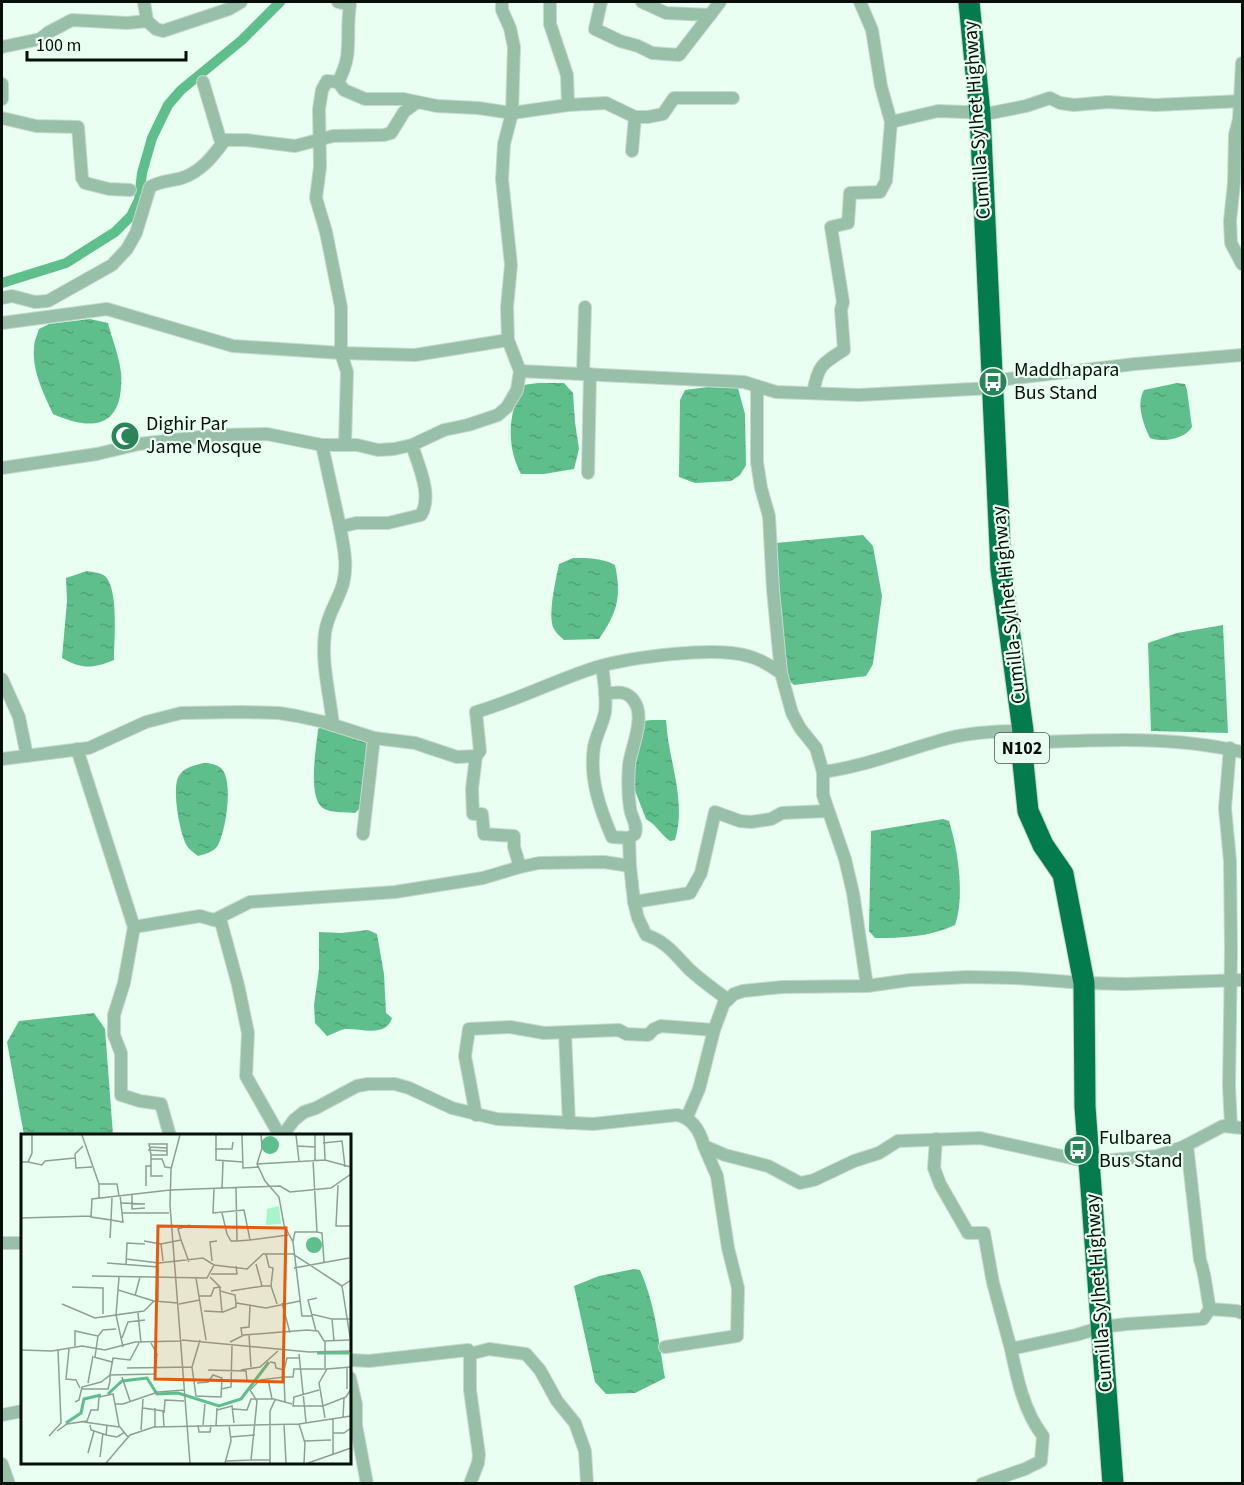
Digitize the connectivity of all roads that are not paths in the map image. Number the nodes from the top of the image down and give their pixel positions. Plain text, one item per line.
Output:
1 (144, 2) edge
2 (240, 2) edge
3 (338, 2) edge
4 (502, 2) edge
5 (550, 2) edge
6 (601, 2) edge
7 (642, 2) edge
8 (720, 2) edge
9 (860, 2) edge
10 (969, 2) edge
11 (710, 15) junction
12 (147, 21) junction
13 (2, 47) edge
14 (1242, 63) edge
15 (203, 82) dead end
16 (338, 82) junction
17 (2, 84) edge
18 (733, 98) dead end
19 (2, 99) edge
20 (1241, 101) edge
21 (416, 103) junction
22 (567, 105) junction
23 (512, 113) junction
24 (980, 114) junction
25 (635, 117) junction
26 (2, 118) edge
27 (891, 122) junction
28 (225, 140) junction
29 (320, 140) junction
30 (632, 151) dead end
31 (130, 190) dead end
32 (1242, 264) edge
33 (2, 298) edge
34 (585, 307) dead end
35 (2, 323) edge
36 (508, 340) junction
37 (341, 353) junction
38 (1242, 356) edge
39 (520, 371) junction
40 (586, 374) junction
41 (991, 384) junction
42 (757, 386) junction
43 (813, 393) junction
44 (345, 444) junction
45 (322, 445) junction
46 (412, 445) junction
47 (2, 468) edge
48 (588, 473) dead end
49 (340, 527) junction
50 (602, 666) junction
51 (781, 673) junction
52 (2, 679) edge
53 (605, 694) junction
54 (333, 725) junction
55 (1022, 737) junction
56 (374, 738) junction
57 (1230, 748) junction
58 (78, 750) junction
59 (1242, 752) edge
60 (27, 756) junction
61 (476, 756) junction
62 (2, 759) edge
63 (823, 772) junction
64 (828, 811) junction
65 (363, 834) dead end
66 (629, 838) junction
67 (630, 866) junction
68 (520, 867) junction
69 (634, 902) junction
70 (214, 920) junction
71 (134, 927) junction
72 (1237, 980) edge
73 (1084, 983) junction
74 (867, 986) junction
75 (728, 1000) junction
76 (714, 1030) junction
77 (565, 1033) junction
78 (1242, 1083) edge
79 (1229, 1086) junction
80 (476, 1115) junction
81 (687, 1117) junction
82 (569, 1123) junction
83 (1237, 1127) edge
84 (169, 1134) edge
85 (280, 1134) edge
86 (283, 1134) edge
87 (936, 1139) junction
88 (1187, 1145) junction
89 (704, 1146) junction
90 (1089, 1162) junction
91 (2, 1243) edge
92 (21, 1243) edge
93 (1210, 1309) junction
94 (1242, 1313) edge
95 (1102, 1327) junction
96 (665, 1347) dead end
97 (1011, 1349) junction
98 (470, 1354) junction
99 (351, 1360) edge
100 (351, 1382) edge
101 (21, 1410) edge
102 (2, 1415) edge
103 (2, 1464) edge
104 (9, 1484) edge
105 (367, 1484) edge
106 (470, 1484) edge
107 (587, 1484) edge
108 (982, 1484) edge
109 (1113, 1484) edge

1 - 12 street
2 - 12 street
3 - 16 street
4 - 23 street
5 - 22 street
6 - 11 street
7 - 11 street
8 - 11 street
9 - 27 street
10 - 24 highway, Cumilla-Sylhet Highway / N102
12 - 13 street
14 - 20 street
15 - 28 street
16 - 21 street
16 - 29 street
17 - 19 street
18 - 25 street
20 - 24 street
20 - 32 street
21 - 23 street
21 - 29 street
22 - 23 street
22 - 25 street
23 - 36 street
24 - 27 street
24 - 41 highway, Cumilla-Sylhet Highway / N102
25 - 30 street
26 - 31 street
27 - 43 street
28 - 29 street
28 - 33 street
29 - 37 street
34 - 40 street
35 - 37 street
36 - 37 street
36 - 39 street
37 - 44 street
38 - 41 street
39 - 40 street
39 - 46 street
40 - 42 street
40 - 48 street
41 - 43 street
41 - 55 highway, Cumilla-Sylhet Highway / N102
42 - 43 street
42 - 51 street
44 - 45 street
44 - 46 street
45 - 47 street
45 - 49 street
46 - 49 street
49 - 54 street
50 - 51 street
50 - 53 street
50 - 61 street
51 - 63 street
52 - 60 street
53 - 66 street
53 - 66 street
54 - 56 street
54 - 58 street
55 - 57 street
55 - 63 street
55 - 73 highway, Cumilla-Sylhet Highway / N102
56 - 61 street
56 - 65 street
57 - 59 street
57 - 72 street
58 - 60 street
58 - 71 street
60 - 62 street
61 - 68 street
63 - 64 street
64 - 69 street
64 - 74 street
66 - 67 street
67 - 68 street
67 - 69 street
68 - 70 street
69 - 75 street
70 - 71 street
70 - 85 street
71 - 84 street
72 - 73 street
72 - 79 street
73 - 74 street
73 - 90 highway, Cumilla-Sylhet Highway / N102
74 - 75 street
75 - 76 street
76 - 77 street
76 - 81 street
77 - 80 street
77 - 82 street
78 - 79 street
79 - 83 street
80 - 82 street
80 - 86 street
81 - 82 street
81 - 89 street
83 - 88 street
87 - 89 street
87 - 90 street
87 - 97 street
88 - 90 street
88 - 93 street
89 - 96 street
90 - 95 highway, Cumilla-Sylhet Highway / N102
91 - 92 street
93 - 94 street
93 - 95 street
95 - 97 street
95 - 109 highway, Cumilla-Sylhet Highway / N102
97 - 108 street
98 - 99 street
98 - 106 street
98 - 107 street
100 - 105 street
101 - 102 street
103 - 104 street

